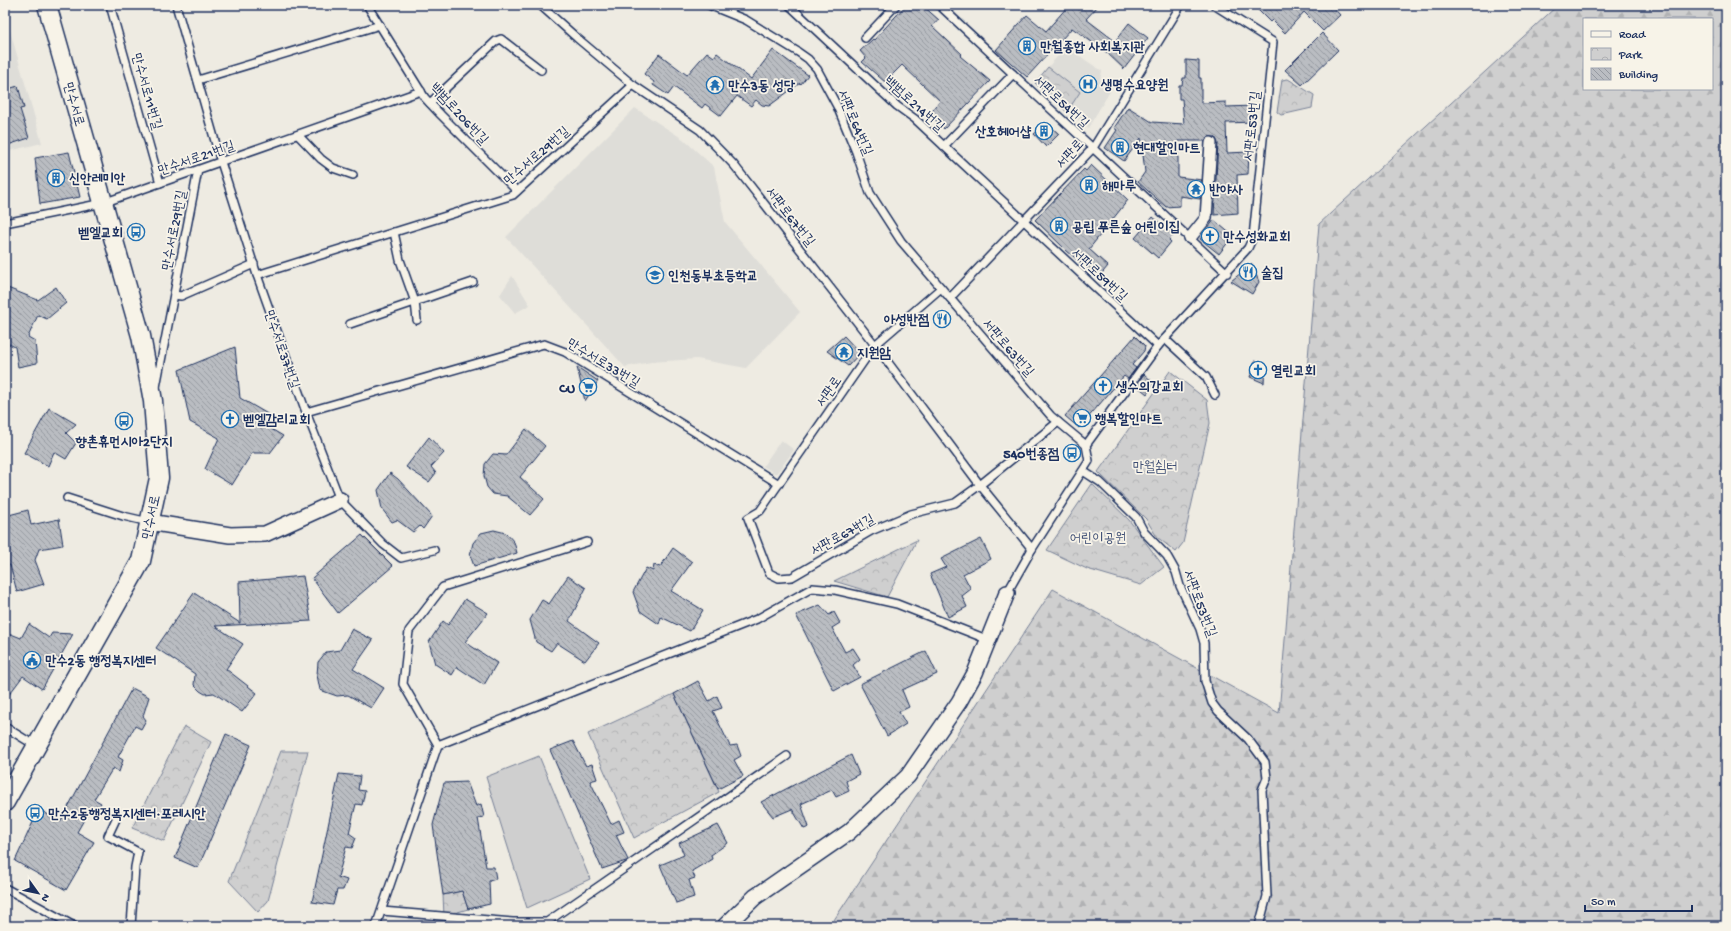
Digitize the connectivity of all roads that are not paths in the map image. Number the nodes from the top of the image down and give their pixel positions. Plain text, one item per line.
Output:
1 (48, 5) edge
2 (110, 5) edge
3 (176, 5) edge
4 (367, 5) edge
5 (540, 5) edge
6 (709, 5) edge
7 (789, 5) edge
8 (896, 5) edge
9 (939, 5) edge
10 (1181, 5) edge
11 (1214, 5) edge
12 (380, 25) junction
13 (865, 38) dead end
14 (541, 70) dead end
15 (1013, 74) junction
16 (198, 80) junction
17 (633, 85) junction
18 (421, 91) junction
19 (430, 103) junction
20 (298, 135) junction
21 (1211, 143) dead end
22 (944, 146) junction
23 (1093, 148) junction
24 (221, 162) junction
25 (198, 170) junction
26 (353, 174) dead end
27 (160, 183) junction
28 (517, 191) junction
29 (103, 203) junction
30 (1024, 220) junction
31 (5, 223) edge
32 (394, 232) junction
33 (1190, 238) junction
34 (254, 264) junction
35 (1227, 273) junction
36 (258, 275) junction
37 (473, 282) dead end
38 (941, 288) junction
39 (174, 295) junction
40 (950, 298) junction
41 (415, 302) junction
42 (417, 320) dead end
43 (350, 324) dead end
44 (1165, 339) junction
45 (876, 345) junction
46 (1158, 346) junction
47 (1214, 395) dead end
48 (153, 401) junction
49 (306, 412) junction
50 (1058, 422) junction
51 (1086, 445) junction
52 (1083, 470) junction
53 (779, 484) junction
54 (980, 485) junction
55 (67, 498) dead end
56 (340, 500) junction
57 (748, 518) joint
58 (149, 522) junction
59 (587, 542) dead end
60 (1032, 549) junction
61 (434, 550) dead end
62 (1007, 593) joint
63 (989, 640) junction
64 (5, 727) edge
65 (438, 745) junction
66 (36, 746) junction
67 (787, 756) dead end
68 (5, 802) edge
69 (116, 820) dead end
70 (5, 888) edge
71 (382, 911) junction
72 (74, 926) edge
73 (131, 926) edge
74 (376, 926) edge
75 (725, 926) edge
76 (1259, 926) edge

1 - 29 street, 만수서로
2 - 27 lane, 만수서로11번길
3 - 16 lane, 만수서로37번길
4 - 12 lane, 백범로206번길
5 - 17 lane, 서판로67번길
6 - 38 lane, 서판로64번길
7 - 22 lane, 백범로214번길
8 - 13 lane
9 - 15 lane, 서판로54번길
10 - 23 lane, 서판로
11 - 35 lane, 서판로53번길
12 - 16 lane
12 - 18 lane, 백범로206번길
14 - 19 lane
15 - 22 lane, 서판로54번길
15 - 23 lane, 서판로54번길
16 - 24 lane, 만수서로37번길
17 - 28 lane, 만수서로29번길
17 - 45 lane, 서판로67번길
18 - 19 lane, 백범로206번길
18 - 20 lane, 만수서로21번길
19 - 28 lane, 백범로206번길
20 - 24 lane, 만수서로21번길
20 - 26 lane
21 - 33 street
22 - 30 lane, 백범로214번길
23 - 30 lane, 서판로
23 - 33 lane
24 - 25 lane, 만수서로21번길
24 - 34 lane, 만수서로37번길
25 - 27 lane, 만수서로21번길
25 - 39 lane, 만수서로29번길
27 - 29 lane, 만수서로21번길
28 - 32 lane, 만수서로29번길
29 - 31 lane
29 - 48 street, 만수서로
30 - 40 lane, 서판로
30 - 46 lane, 서판로59번길
32 - 36 lane, 만수서로29번길
32 - 41 lane
33 - 35 lane
34 - 36 lane, 만수서로37번길
34 - 39 lane
35 - 44 lane, 서판로53번길
36 - 49 lane, 만수서로37번길
37 - 41 lane
38 - 40 lane, 서판로63번길
38 - 45 lane, 서판로
39 - 48 lane, 만수서로29번길
40 - 50 lane, 서판로63번길
41 - 42 lane
41 - 43 lane
44 - 46 lane, 서판로53번길
44 - 47 lane
45 - 53 lane, 서판로
45 - 54 lane, 서판로67번길
46 - 51 lane, 서판로53번길
48 - 58 street, 만수서로
49 - 53 lane, 만수서로33번길
49 - 56 lane, 만수서로37번길
50 - 51 lane, 서판로63번길
50 - 54 lane
51 - 52 lane
52 - 60 lane
52 - 76 lane, 서판로53번길
53 - 57 lane, 서판로
54 - 57 lane, 서판로67번길
54 - 60 lane, 서판로67번길
55 - 58 lane
56 - 58 street
56 - 61 lane
58 - 66 street, 만수서로
59 - 65 lane
60 - 62 lane
62 - 63 street
63 - 65 lane
63 - 75 street
64 - 66 lane
65 - 71 lane
66 - 68 street, 만수서로
67 - 71 lane
69 - 73 lane
70 - 72 lane
71 - 74 lane

